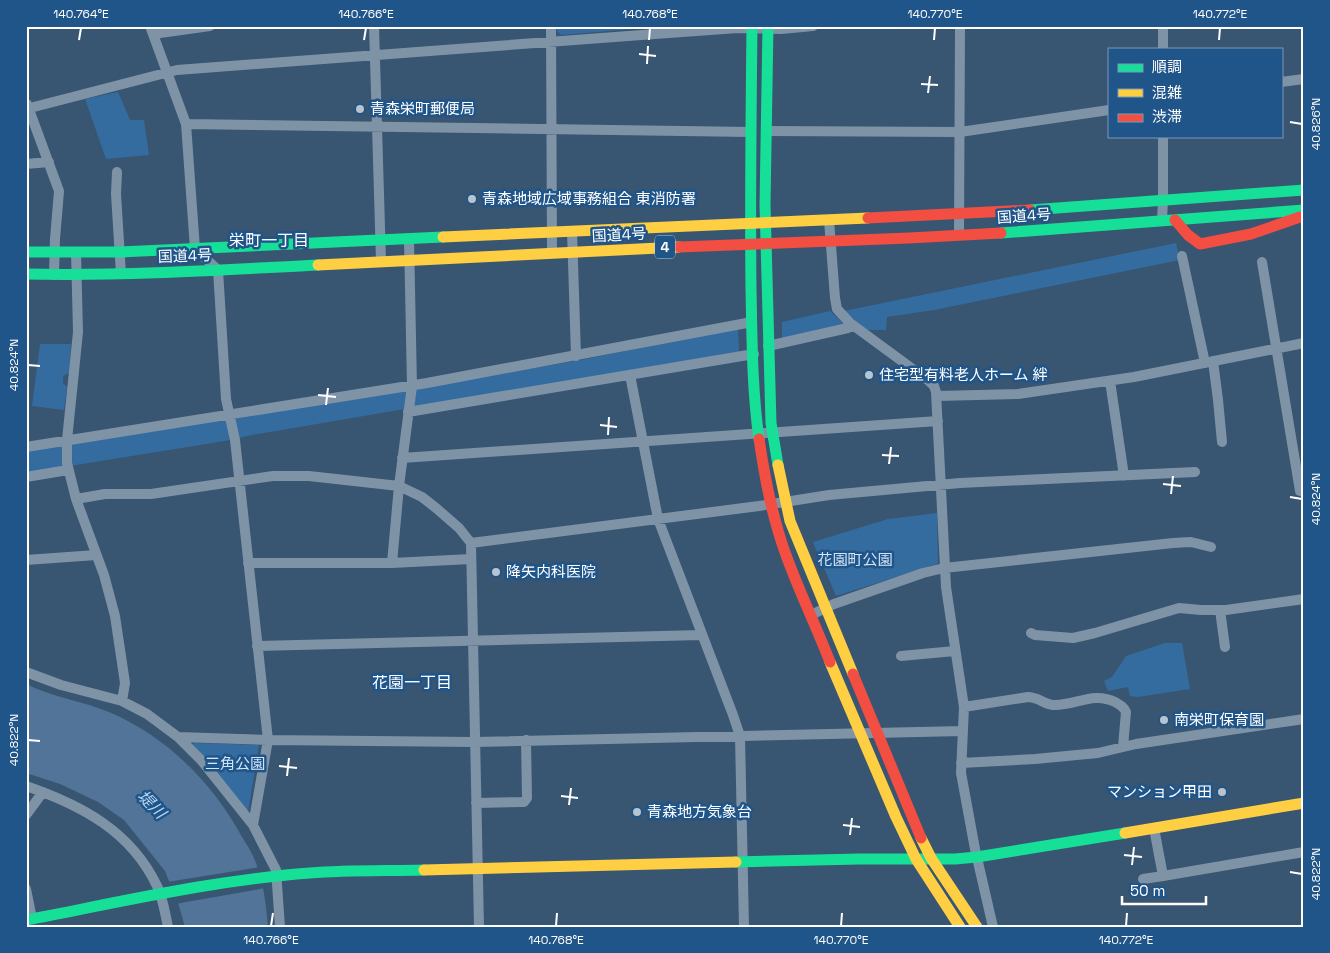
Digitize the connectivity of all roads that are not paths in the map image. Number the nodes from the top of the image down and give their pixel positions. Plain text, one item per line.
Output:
1 (210, 26) edge
2 (374, 26) edge
3 (551, 26) edge
4 (813, 26) edge
5 (960, 26) edge
6 (1163, 26) edge
7 (752, 27) edge
8 (768, 28) edge
9 (151, 30) edge
10 (551, 41) junction
11 (1163, 48) edge
12 (375, 56) junction
13 (166, 72) junction
14 (1304, 79) edge
15 (1282, 82) edge
16 (27, 106) edge
17 (1108, 110) edge
18 (186, 124) junction
19 (376, 126) junction
20 (550, 129) junction
21 (766, 131) junction
22 (751, 132) junction
23 (960, 132) junction
24 (1163, 138) edge
25 (49, 162) junction
26 (26, 164) edge
27 (117, 172) dead end
28 (1304, 190) edge
29 (1164, 200) junction
30 (1304, 210) edge
31 (959, 214) junction
32 (1304, 216) edge
33 (829, 220) junction
34 (1175, 220) junction
35 (1162, 221) junction
36 (765, 223) junction
37 (750, 224) junction
38 (572, 231) junction
39 (551, 232) junction
40 (959, 235) junction
41 (410, 239) junction
42 (379, 240) junction
43 (830, 241) junction
44 (766, 242) junction
45 (751, 243) junction
46 (195, 248) junction
47 (26, 252) edge
48 (76, 252) junction
49 (120, 252) junction
50 (573, 252) junction
51 (54, 253) junction
52 (552, 253) junction
53 (1182, 256) dead end
54 (410, 259) junction
55 (380, 261) junction
56 (1262, 262) dead end
57 (218, 270) junction
58 (26, 274) edge
59 (122, 274) junction
60 (54, 275) junction
61 (76, 275) junction
62 (752, 322) junction
63 (853, 325) junction
64 (1304, 343) edge
65 (768, 346) junction
66 (1276, 348) junction
67 (754, 354) junction
68 (576, 356) junction
69 (1209, 362) junction
70 (630, 375) junction
71 (1110, 381) junction
72 (412, 386) junction
73 (937, 396) junction
74 (408, 412) junction
75 (229, 414) junction
76 (938, 421) junction
77 (773, 432) junction
78 (758, 434) junction
79 (67, 440) junction
80 (642, 442) junction
81 (1222, 442) dead end
82 (26, 447) edge
83 (402, 458) junction
84 (68, 470) junction
85 (1195, 472) dead end
86 (1124, 476) junction
87 (26, 477) edge
88 (239, 481) junction
89 (940, 484) junction
90 (399, 486) junction
91 (1304, 492) edge
92 (76, 499) junction
93 (785, 502) junction
94 (770, 505) junction
95 (658, 519) junction
96 (471, 543) junction
97 (1211, 547) dead end
98 (96, 555) junction
99 (471, 559) junction
100 (26, 560) edge
101 (248, 563) junction
102 (392, 563) junction
103 (944, 568) junction
104 (1304, 599) edge
105 (826, 609) junction
106 (1220, 610) junction
107 (811, 614) junction
108 (1032, 633) dead end
109 (702, 635) junction
110 (473, 641) junction
111 (257, 646) junction
112 (1225, 647) dead end
113 (955, 651) junction
114 (901, 656) dead end
115 (26, 672) edge
116 (122, 701) junction
117 (964, 707) junction
118 (1304, 720) edge
119 (963, 731) junction
120 (877, 733) junction
121 (860, 734) junction
122 (740, 736) junction
123 (178, 737) junction
124 (268, 740) junction
125 (526, 740) junction
126 (474, 742) junction
127 (1123, 747) junction
128 (961, 763) junction
129 (26, 786) edge
130 (43, 792) junction
131 (476, 803) junction
132 (1304, 803) edge
133 (26, 815) edge
134 (253, 825) junction
135 (1154, 828) junction
136 (1304, 852) edge
137 (977, 857) junction
138 (931, 858) junction
139 (916, 859) junction
140 (743, 862) junction
141 (478, 869) junction
142 (273, 876) junction
143 (1163, 876) junction
144 (1143, 879) dead end
145 (26, 889) edge
146 (162, 895) junction
147 (29, 920) edge
148 (993, 924) edge
149 (168, 927) edge
150 (280, 927) edge
151 (479, 927) edge
152 (744, 927) edge
153 (960, 927) edge
154 (977, 927) edge

1 - 9 street
2 - 12 street
3 - 10 street
4 - 8 street
5 - 23 street
6 - 11 street
7 - 8 street
7 - 10 street
7 - 22 main road
8 - 21 main road
9 - 13 street
10 - 12 street
10 - 20 street
12 - 13 street
12 - 19 street
13 - 16 street
13 - 18 street
14 - 15 street
16 - 25 street
17 - 23 street
18 - 19 street
18 - 46 street
19 - 20 street
19 - 42 street
20 - 22 street
20 - 39 street
21 - 23 street
21 - 36 main road
22 - 37 main road
23 - 31 street
24 - 29 street
25 - 26 street
25 - 51 street
27 - 49 street
28 - 29 main road, 国道4号 / 4
29 - 31 main road, 国道4号 / 4
29 - 35 street
30 - 34 main road, 国道4号 / 4
31 - 33 main road, 国道4号 / 4
31 - 40 street
32 - 34 main road
33 - 36 main road, 国道4号 / 4
33 - 43 street
34 - 35 main road, 国道4号 / 4
35 - 40 main road, 国道4号 / 4
36 - 37 main road, 国道4号 / 4
36 - 44 main road
37 - 38 main road, 国道4号 / 4
37 - 45 main road
38 - 39 main road, 国道4号 / 4
38 - 50 street
39 - 41 main road, 国道4号 / 4
39 - 52 street
40 - 43 main road, 国道4号 / 4
41 - 42 main road, 国道4号 / 4
41 - 54 street
42 - 46 main road, 国道4号 / 4
42 - 55 street
43 - 44 main road, 国道4号 / 4
43 - 63 street
44 - 45 main road, 国道4号 / 4
44 - 65 main road
45 - 50 main road, 国道4号 / 4
45 - 62 main road
46 - 49 main road, 国道4号 / 4
46 - 57 street
47 - 51 main road, 国道4号 / 4
48 - 49 main road, 国道4号 / 4
48 - 51 main road, 国道4号 / 4
48 - 61 street
49 - 59 street
50 - 52 main road, 国道4号 / 4
50 - 68 street
51 - 60 street
52 - 54 main road, 国道4号 / 4
53 - 69 street
54 - 55 main road, 国道4号 / 4
54 - 72 street
55 - 57 main road, 国道4号 / 4
56 - 66 street
57 - 59 main road, 国道4号 / 4
57 - 75 street
58 - 60 main road, 国道4号 / 4
59 - 61 main road, 国道4号 / 4
60 - 61 main road, 国道4号 / 4
61 - 79 street
62 - 67 main road
62 - 68 street
63 - 65 street
63 - 73 street
64 - 66 street
65 - 77 main road
66 - 69 street
66 - 91 street
67 - 70 street
67 - 78 main road
68 - 72 street
69 - 71 street
69 - 81 street
70 - 74 street
70 - 80 street
71 - 73 street
71 - 86 street
72 - 74 street
72 - 75 street
73 - 76 street
74 - 83 street
75 - 79 street
75 - 88 street
76 - 77 street
76 - 89 street
77 - 78 street
77 - 93 main road
78 - 80 street
78 - 94 main road
79 - 82 street
79 - 84 street
80 - 83 street
80 - 95 street
83 - 90 street
84 - 87 street
84 - 92 street
85 - 86 street
86 - 89 street
88 - 90 street
88 - 92 street
88 - 101 street
89 - 93 street
89 - 103 street
90 - 96 street
90 - 102 street
92 - 98 street
93 - 94 street
93 - 105 main road
94 - 95 street
94 - 107 main road
95 - 96 street
95 - 109 street
96 - 99 street
97 - 103 street
98 - 100 street
98 - 116 street
99 - 102 street
99 - 110 street
101 - 102 street
101 - 111 street
103 - 105 street
103 - 113 street
104 - 106 street
105 - 107 street
105 - 120 main road
106 - 108 street
106 - 112 street
107 - 121 main road
109 - 110 street
109 - 122 street
110 - 111 street
110 - 126 street
111 - 124 street
113 - 114 street
113 - 117 street
115 - 116 street
116 - 123 street
117 - 119 street
117 - 127 street
118 - 127 street
119 - 120 street
119 - 128 street
120 - 121 street
120 - 138 main road
121 - 122 street
121 - 139 main road
122 - 125 street
122 - 140 street
123 - 124 street
123 - 134 street
124 - 126 street
124 - 134 street
125 - 126 street
125 - 131 street
126 - 131 street
127 - 128 street
128 - 137 street
129 - 130 street
130 - 133 street
130 - 146 street
131 - 141 street
132 - 135 main road
134 - 142 street
135 - 137 main road
135 - 143 street
136 - 143 street
137 - 138 main road
137 - 148 street
138 - 139 main road
138 - 154 main road
139 - 140 main road
139 - 153 main road
140 - 141 main road
140 - 152 street
141 - 142 main road
141 - 151 street
142 - 146 main road
142 - 150 street
143 - 144 street
145 - 147 street
146 - 147 main road
146 - 149 street

